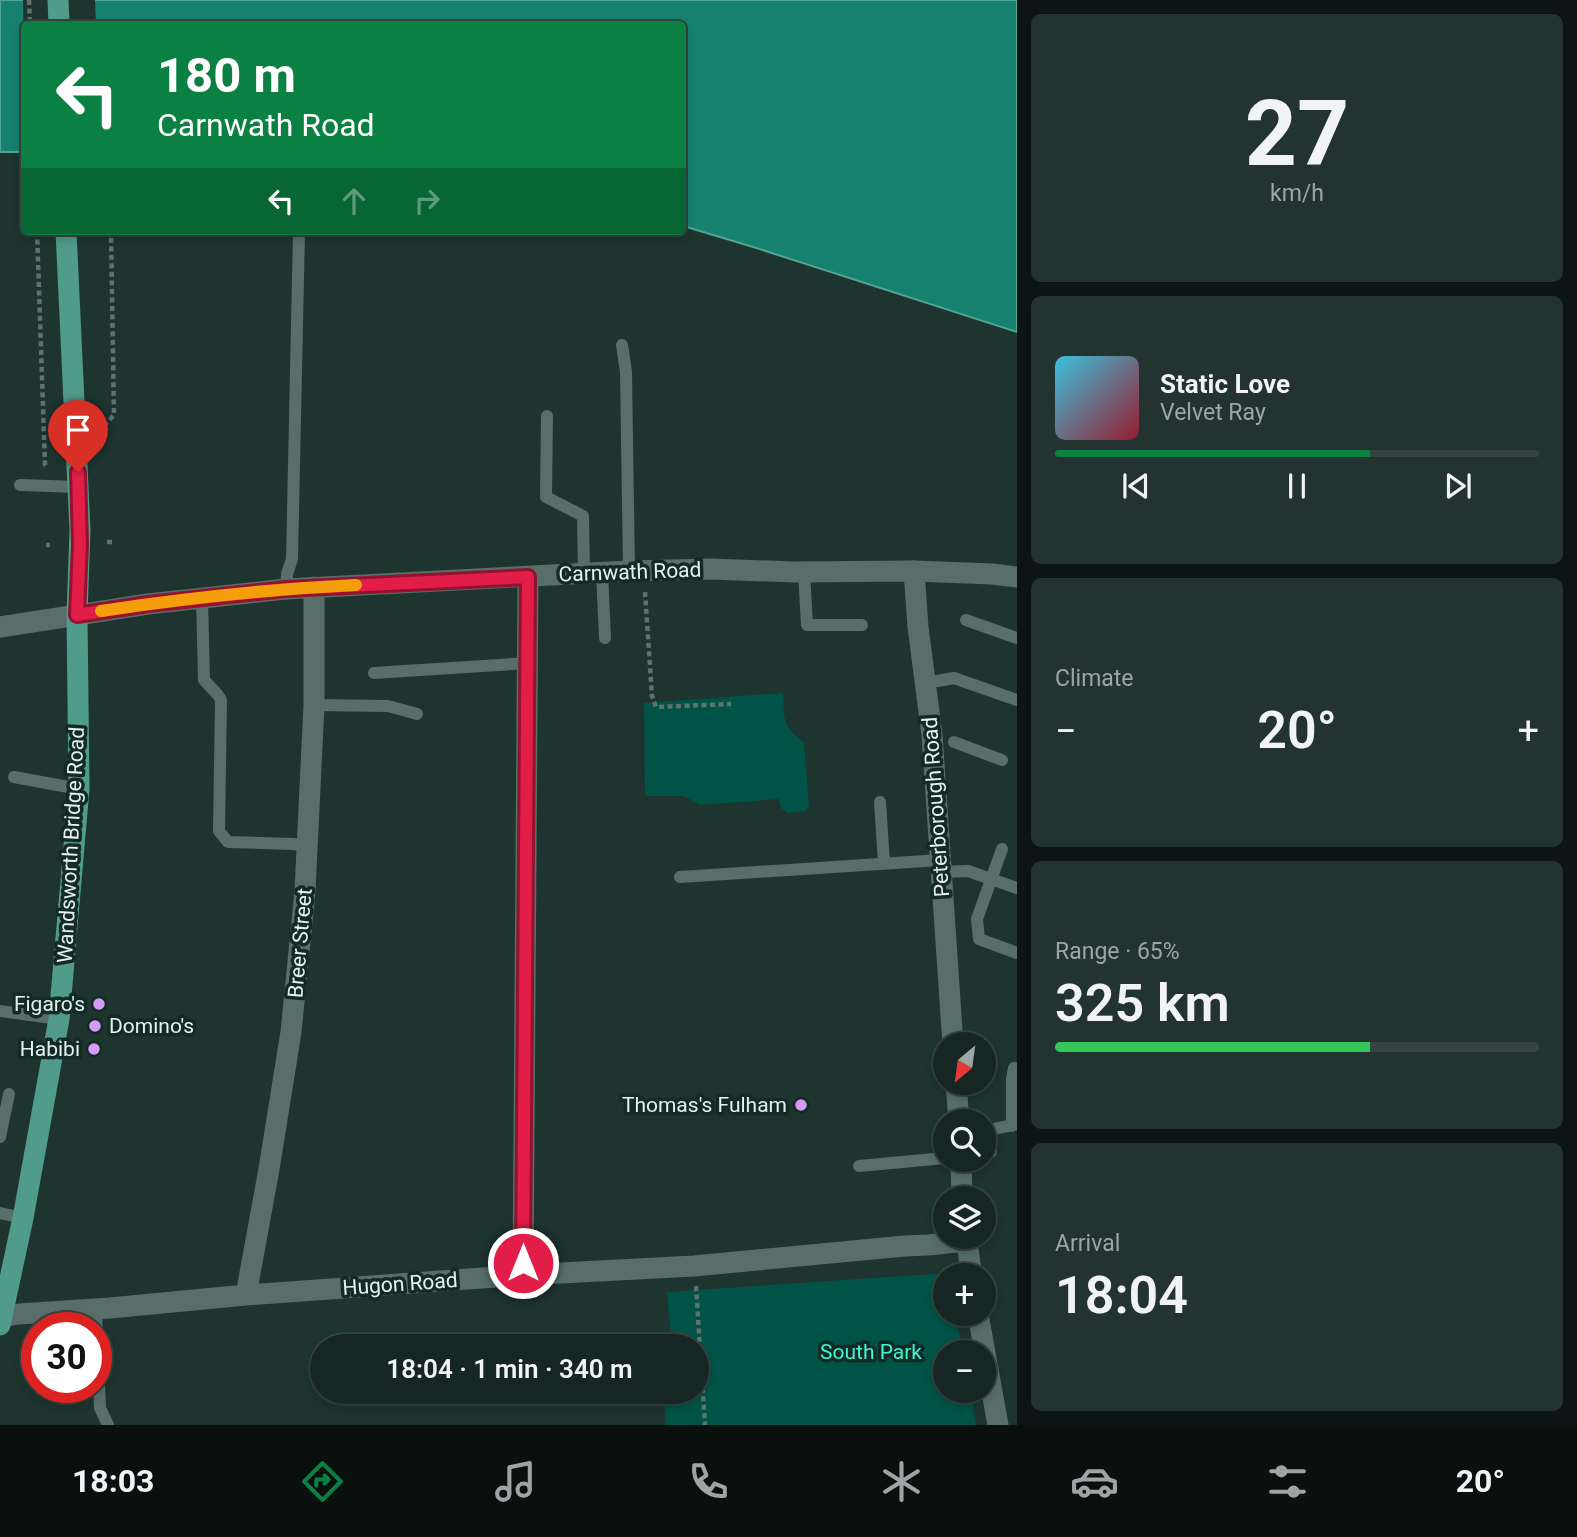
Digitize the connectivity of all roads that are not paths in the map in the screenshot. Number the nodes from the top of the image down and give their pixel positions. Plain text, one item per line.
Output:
1 (58, 0) edge
2 (59, 21) edge
3 (66, 235) edge
4 (299, 235) edge
5 (622, 345) dead end
6 (547, 416) dead end
7 (20, 485) dead end
8 (78, 487) junction
9 (636, 570) junction
10 (914, 570) junction
11 (804, 572) junction
12 (593, 573) junction
13 (528, 577) junction
14 (1017, 577) edge
15 (314, 587) junction
16 (286, 589) junction
17 (202, 598) junction
18 (77, 615) junction
19 (966, 621) dead end
20 (862, 625) dead end
21 (0, 627) edge
22 (605, 638) dead end
23 (1017, 638) edge
24 (528, 663) junction
25 (374, 673) dead end
26 (926, 683) junction
27 (1017, 700) edge
28 (314, 705) junction
29 (417, 714) dead end
30 (954, 742) dead end
31 (1002, 760) dead end
32 (14, 777) dead end
33 (79, 789) junction
34 (880, 802) dead end
35 (308, 846) junction
36 (1002, 849) dead end
37 (884, 863) junction
38 (940, 866) junction
39 (680, 877) dead end
40 (991, 879) junction
41 (1017, 888) edge
42 (1017, 953) edge
43 (0, 1011) edge
44 (59, 1019) junction
45 (952, 1032) edge
46 (1014, 1068) dead end
47 (9, 1094) dead end
48 (1014, 1125) edge
49 (996, 1129) edge
50 (0, 1137) edge
51 (933, 1159) edge
52 (859, 1166) dead end
53 (0, 1213) edge
54 (23, 1218) junction
55 (933, 1244) edge
56 (523, 1275) junction
57 (246, 1295) junction
58 (96, 1309) junction
59 (1, 1320) edge
60 (980, 1326) edge
61 (108, 1425) edge
62 (998, 1425) edge

1 - 2 main road
3 - 8 main road, Wandsworth Bridge Road
4 - 16 lane
5 - 9 lane
6 - 12 lane
7 - 8 lane
8 - 18 main road, Wandsworth Bridge Road
9 - 11 street, Carnwath Road
9 - 12 street, Carnwath Road
10 - 11 street, Carnwath Road
10 - 14 street, Carnwath Road
10 - 26 street, Peterborough Road
11 - 20 lane
12 - 13 street, Carnwath Road
12 - 22 lane
13 - 15 street, Carnwath Road
13 - 24 street
15 - 16 street, Carnwath Road
15 - 28 street, Breer Street
16 - 17 street, Carnwath Road
17 - 18 street, Carnwath Road
17 - 35 lane
18 - 21 street, Carnwath Road
18 - 33 main road, Wandsworth Bridge Road
19 - 23 lane
24 - 25 lane
24 - 56 street
26 - 27 lane
26 - 38 street, Peterborough Road
28 - 29 lane
28 - 35 street, Breer Street
30 - 31 lane
32 - 33 lane
33 - 44 main road, Wandsworth Bridge Road
34 - 37 lane
35 - 57 street, Breer Street
36 - 40 lane
37 - 38 lane
37 - 39 lane
38 - 40 lane
38 - 45 street, Peterborough Road
40 - 41 lane
40 - 42 lane
43 - 44 lane
44 - 54 main road, Wandsworth Bridge Road
46 - 48 lane
47 - 50 lane
48 - 49 lane
51 - 52 lane
53 - 54 lane
54 - 59 main road, Wandsworth Bridge Road
55 - 56 street, Hugon Road
56 - 57 street, Hugon Road
57 - 58 street, Hugon Road
58 - 59 street, Hugon Road
58 - 61 lane
60 - 62 street

